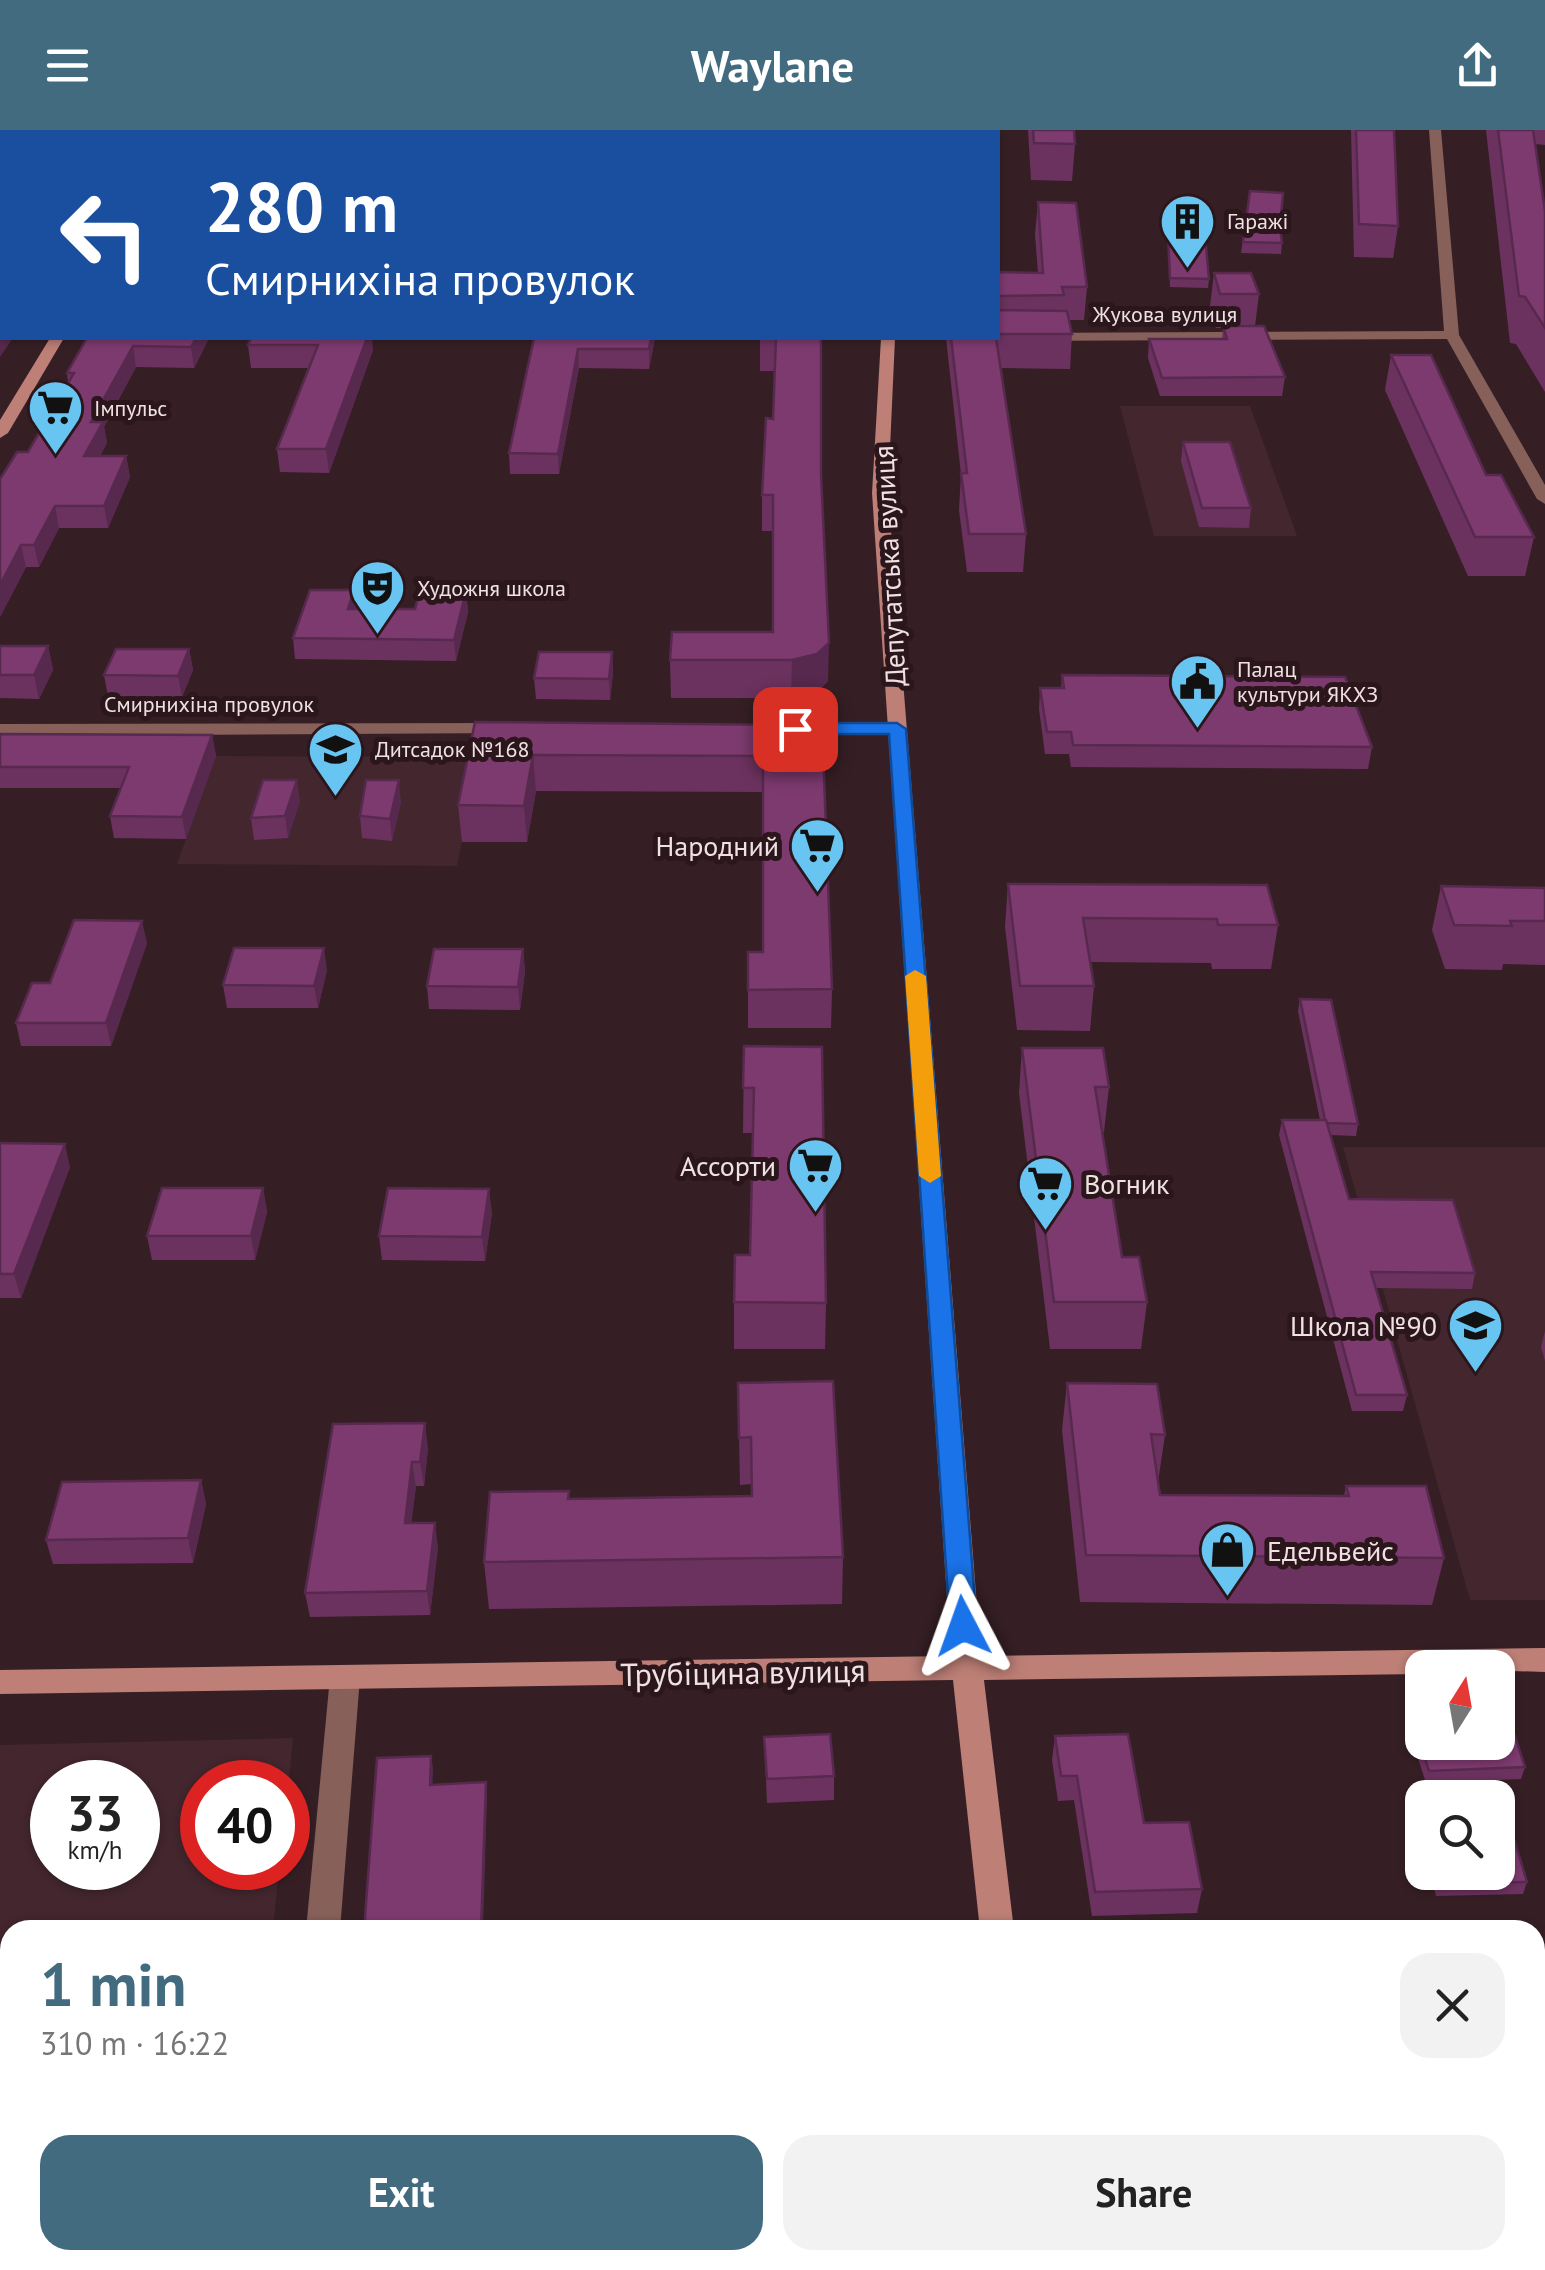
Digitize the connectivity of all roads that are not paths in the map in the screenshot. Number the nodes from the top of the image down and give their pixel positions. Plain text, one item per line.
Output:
1 (1435, 130) edge
2 (1452, 335) junction
3 (1000, 337) edge
4 (56, 340) edge
5 (888, 340) edge
6 (0, 432) edge
7 (1545, 499) edge
8 (526, 729) edge
9 (738, 729) edge
10 (897, 729) junction
11 (0, 730) edge
12 (1543, 1666) edge
13 (967, 1668) junction
14 (345, 1677) junction
15 (0, 1682) edge
16 (325, 1920) edge
17 (996, 1920) edge

1 - 2 street
2 - 3 street, Жукова вулиця
2 - 7 street
4 - 6 street
5 - 10 street, Депутатська вулиця
8 - 11 street, Смирнихіна провулок
9 - 10 street
10 - 13 street, Депутатська вулиця
12 - 13 street, Трубіцина вулиця
13 - 14 street, Трубіцина вулиця
13 - 17 street, Депутатська вулиця
14 - 15 street, Трубіцина вулиця
14 - 16 street

